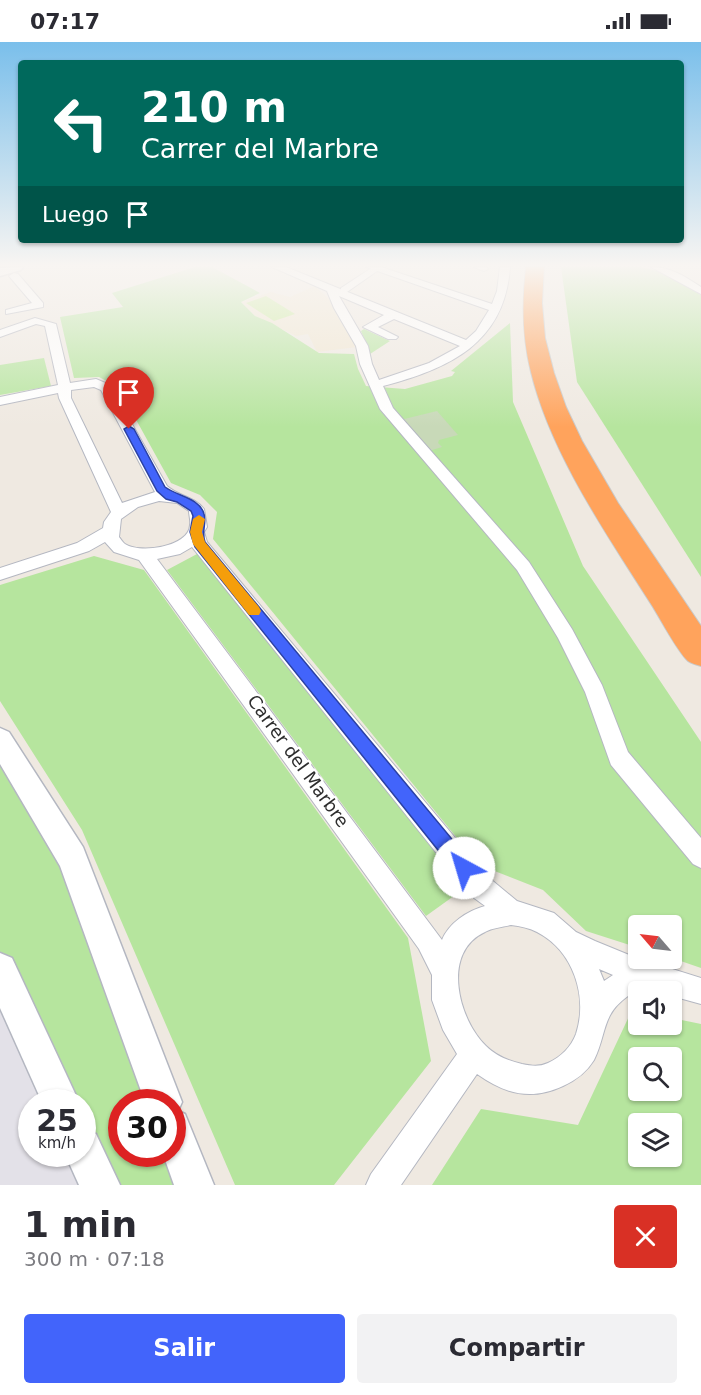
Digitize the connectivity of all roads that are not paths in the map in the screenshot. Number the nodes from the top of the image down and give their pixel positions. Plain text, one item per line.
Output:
1 (346, 320) edge
2 (382, 320) edge
3 (409, 320) edge
4 (490, 320) edge
5 (528, 320) edge
6 (534, 320) edge
7 (550, 320) edge
8 (35, 321) joint
9 (534, 329) junction
10 (0, 334) edge
11 (392, 337) dead end
12 (468, 345) junction
13 (377, 384) junction
14 (63, 389) junction
15 (0, 401) edge
16 (170, 496) junction
17 (119, 512) junction
18 (110, 531) junction
19 (196, 532) junction
20 (84, 547) junction
21 (117, 547) junction
22 (145, 555) junction
23 (0, 574) edge
24 (701, 614) edge
25 (701, 652) edge
26 (0, 740) edge
27 (701, 856) edge
28 (511, 912) junction
29 (566, 940) junction
30 (0, 970) edge
31 (444, 971) junction
32 (652, 978) junction
33 (701, 991) edge
34 (595, 1010) junction
35 (473, 1055) junction
36 (56, 1089) edge
37 (159, 1089) edge
38 (186, 1164) edge
39 (91, 1167) edge
40 (100, 1185) edge
41 (194, 1185) edge
42 (382, 1185) edge

1 - 13 street
2 - 11 street
3 - 12 street
4 - 12 street
5 - 9 highway
6 - 9 highway
7 - 24 highway
8 - 10 street
8 - 14 street
9 - 25 highway
12 - 13 street
13 - 27 street
14 - 15 street
14 - 16 street
14 - 17 street
16 - 17 street
16 - 19 street
17 - 18 street
18 - 20 street
18 - 21 street
19 - 22 street
19 - 28 street
20 - 21 street
20 - 23 street
21 - 22 street
22 - 31 street, Carrer del Marbre
26 - 37 street
28 - 29 street
28 - 31 street
29 - 32 street
29 - 34 street
30 - 36 street
31 - 35 street
32 - 33 street
32 - 34 street
34 - 35 street
35 - 42 street
38 - 41 street
39 - 40 street

